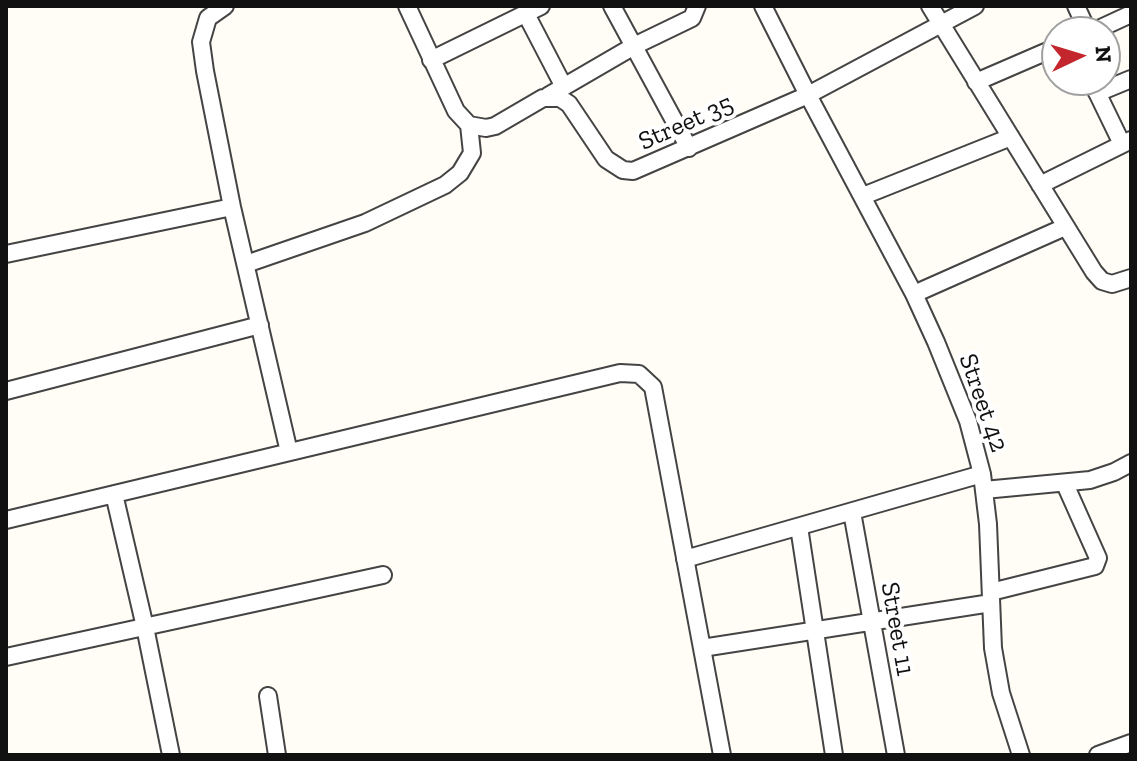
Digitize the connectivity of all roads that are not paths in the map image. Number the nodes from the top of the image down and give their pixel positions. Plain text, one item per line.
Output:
1 (225, 6) edge
2 (407, 6) edge
3 (612, 6) edge
4 (697, 6) edge
5 (763, 6) edge
6 (930, 6) edge
7 (975, 6) edge
8 (534, 10) edge
9 (205, 12) edge
10 (941, 24) junction
11 (634, 46) junction
12 (1041, 54) edge
13 (431, 60) junction
14 (976, 82) junction
15 (564, 87) junction
16 (808, 95) junction
17 (548, 96) junction
18 (1100, 96) edge
19 (469, 125) junction
20 (1011, 137) junction
21 (1126, 142) edge
22 (689, 148) junction
23 (1040, 185) junction
24 (863, 196) junction
25 (232, 207) junction
26 (1065, 227) junction
27 (6, 254) edge
28 (246, 264) junction
29 (1131, 278) edge
30 (914, 294) junction
31 (260, 325) junction
32 (6, 391) edge
33 (289, 452) junction
34 (1131, 463) edge
35 (983, 482) junction
36 (1065, 484) junction
37 (114, 494) junction
38 (852, 512) junction
39 (6, 520) edge
40 (799, 527) junction
41 (685, 559) junction
42 (383, 575) dead end
43 (991, 597) junction
44 (872, 621) junction
45 (145, 627) junction
46 (815, 630) junction
47 (702, 648) junction
48 (6, 657) edge
49 (268, 696) dead end
50 (1131, 743) edge
51 (892, 754) edge
52 (171, 755) edge
53 (277, 755) edge
54 (722, 755) edge
55 (834, 755) edge
56 (1021, 755) edge
57 (1098, 755) edge

1 - 9 street
2 - 13 street
3 - 11 street
4 - 11 street
5 - 16 street, Street 42
6 - 10 street
7 - 10 street, Street 35
8 - 13 street
8 - 15 street
9 - 25 street
10 - 14 street
10 - 16 street, Street 35
11 - 15 street
11 - 22 street
12 - 14 street
13 - 19 street
14 - 20 street
15 - 17 street
16 - 22 street, Street 35
16 - 24 street, Street 42
17 - 19 street
17 - 22 street, Street 35
18 - 21 street
19 - 28 street
20 - 23 street
20 - 24 street
21 - 23 street
23 - 26 street
24 - 30 street, Street 42
25 - 27 street
25 - 28 street
26 - 29 street
26 - 30 street
28 - 31 street
30 - 35 street, Street 42
31 - 32 street
31 - 33 street
33 - 37 street
33 - 41 street
34 - 36 street
35 - 36 street
35 - 38 street
35 - 43 street, Street 42
36 - 43 street
37 - 39 street
37 - 45 street
38 - 40 street
38 - 44 street, Street 11
40 - 41 street
40 - 46 street
41 - 47 street
42 - 45 street
43 - 44 street
43 - 56 street, Street 42
44 - 46 street
44 - 51 street, Street 11
45 - 48 street
45 - 52 street
46 - 47 street
46 - 55 street
47 - 54 street
49 - 53 street
50 - 57 street

